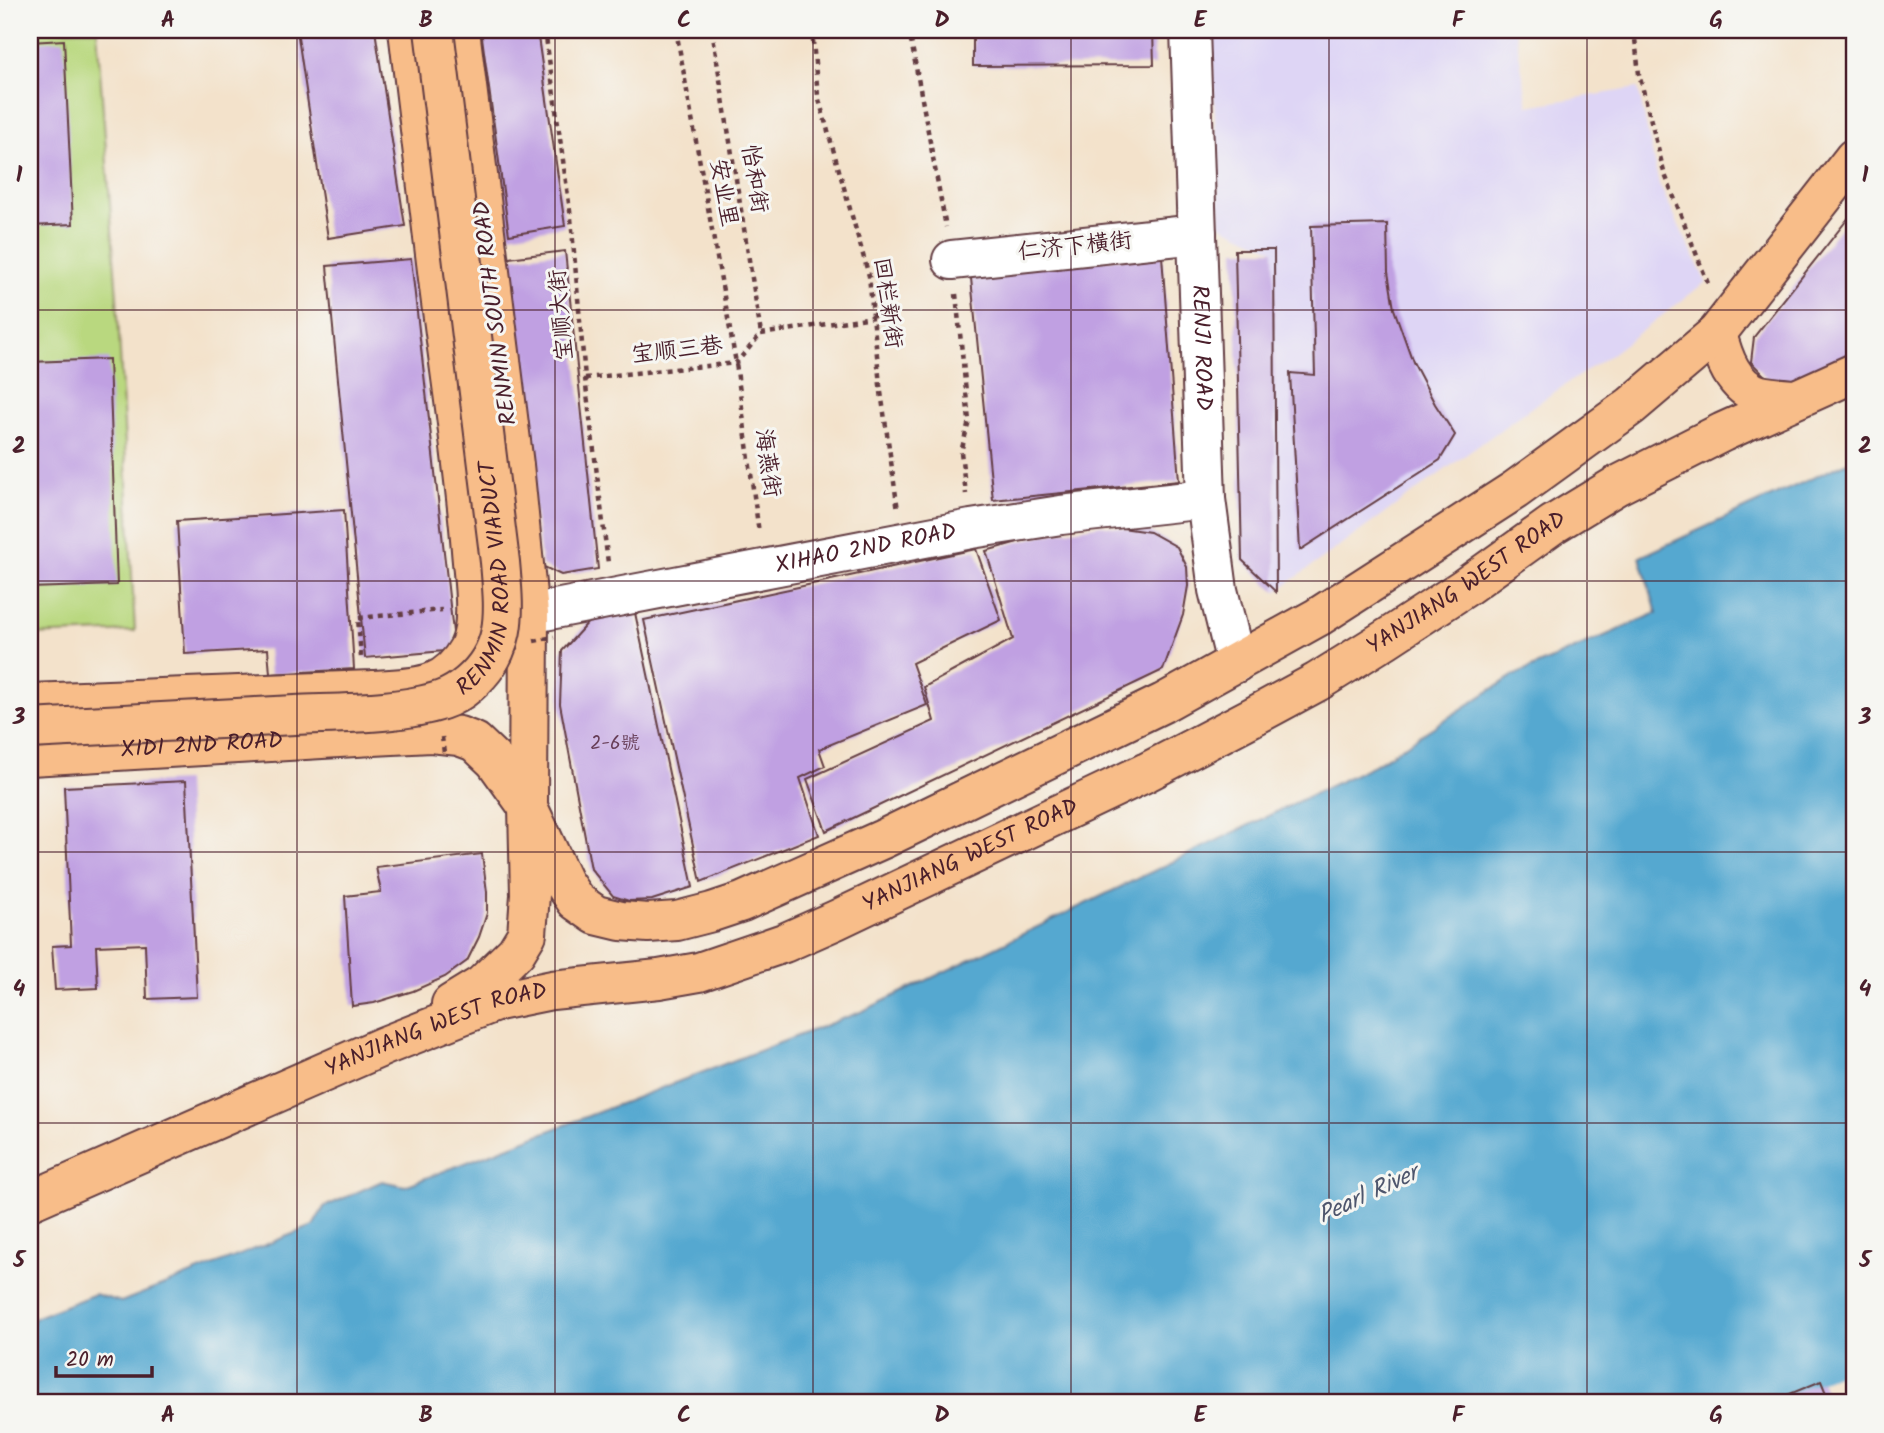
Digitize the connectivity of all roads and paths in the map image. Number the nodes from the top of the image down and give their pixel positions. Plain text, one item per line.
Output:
1 (408, 30) edge
2 (433, 30) edge
3 (460, 30) edge
4 (545, 30) edge
5 (676, 30) edge
6 (712, 30) edge
7 (812, 30) edge
8 (1190, 30) edge
9 (1634, 30) edge
10 (1854, 159) edge
11 (1197, 234) junction
12 (952, 260) dead end
13 (873, 317) junction
14 (1720, 330) junction
15 (761, 334) junction
16 (736, 363) junction
17 (1854, 373) edge
18 (585, 378) junction
19 (1794, 399) junction
20 (1206, 499) junction
21 (903, 542) junction
22 (764, 569) junction
23 (612, 598) junction
24 (529, 614) junction
25 (1236, 663) junction
26 (30, 703) edge
27 (392, 705) junction
28 (30, 729) edge
29 (30, 756) edge
30 (528, 807) junction
31 (384, 1046) junction
32 (30, 1201) edge

1 - 27 main road
2 - 28 main road, RENMIN ROAD VIADUCT, bridge
3 - 24 main road, RENMIN SOUTH ROAD
4 - 18 path, 宝顺大街
5 - 16 path, 安业里
6 - 15 path, 怡和街
7 - 13 path, 回栏新街
8 - 11 street, RENJI ROAD
9 - 14 path
10 - 14 main road
11 - 12 street, 仁济下横街
11 - 20 street, RENJI ROAD
13 - 15 path
13 - 21 path, 回栏新街
14 - 19 main road
14 - 25 main road
15 - 16 path, 宝顺三巷
16 - 18 path, 宝顺三巷
16 - 22 path, 海燕街
17 - 19 main road, YANJIANG WEST ROAD
18 - 23 path, 宝顺大街
19 - 31 main road, YANJIANG WEST ROAD
20 - 21 street, XIHAO 2ND ROAD
20 - 25 street, RENJI ROAD
21 - 22 street, XIHAO 2ND ROAD
22 - 23 street, XIHAO 2ND ROAD
23 - 24 street, XIHAO 2ND ROAD
24 - 30 main road, RENMIN SOUTH ROAD
25 - 30 main road
26 - 27 main road
27 - 29 main road, XIDI 2ND ROAD
27 - 30 main road
30 - 31 main road, RENMIN SOUTH ROAD
31 - 32 main road, YANJIANG WEST ROAD

